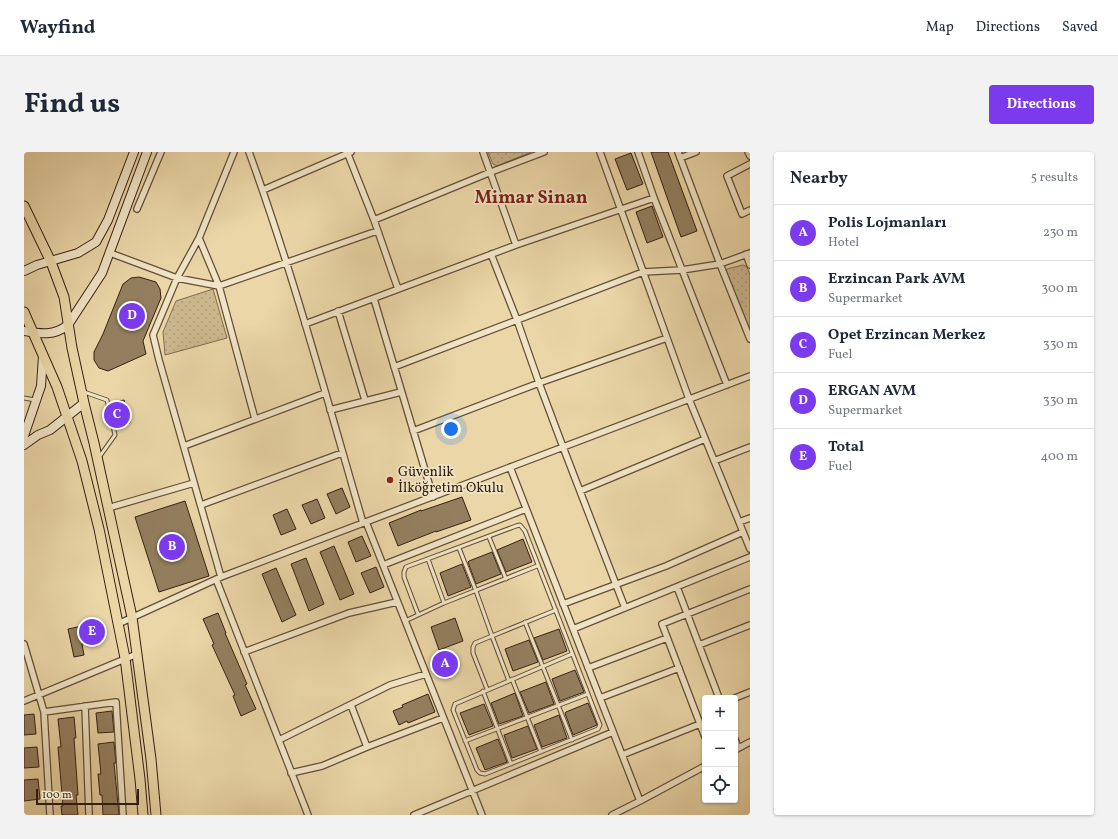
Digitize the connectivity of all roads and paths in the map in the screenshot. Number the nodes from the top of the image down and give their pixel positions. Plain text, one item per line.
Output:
1 (134, 152) edge
2 (146, 152) edge
3 (161, 152) edge
4 (234, 152) edge
5 (249, 152) edge
6 (349, 152) edge
7 (483, 152) edge
8 (544, 152) edge
9 (600, 152) edge
10 (638, 152) edge
11 (696, 152) edge
12 (748, 152) edge
13 (679, 155) edge
14 (750, 156) edge
15 (749, 166) edge
16 (491, 172) junction
17 (263, 190) junction
18 (654, 198) junction
19 (24, 206) edge
20 (137, 209) dead end
21 (621, 210) junction
22 (750, 210) edge
23 (374, 220) junction
24 (377, 231) junction
25 (199, 238) junction
26 (516, 245) junction
27 (110, 253) junction
28 (748, 253) edge
29 (491, 254) junction
30 (51, 262) junction
31 (286, 262) junction
32 (720, 264) junction
33 (750, 265) edge
34 (682, 270) junction
35 (24, 271) edge
36 (643, 272) junction
37 (177, 278) junction
38 (219, 286) junction
39 (398, 289) junction
40 (374, 299) junction
41 (338, 311) junction
42 (24, 312) edge
43 (517, 320) junction
44 (305, 324) junction
45 (68, 325) junction
46 (28, 332) edge
47 (667, 338) junction
48 (750, 339) edge
49 (43, 356) junction
50 (394, 367) junction
51 (750, 376) edge
52 (539, 383) junction
53 (727, 385) junction
54 (81, 391) junction
55 (401, 392) junction
56 (325, 393) junction
57 (24, 398) edge
58 (689, 399) junction
59 (36, 400) junction
60 (365, 400) junction
61 (84, 403) junction
62 (330, 410) junction
63 (68, 417) junction
64 (255, 419) junction
65 (413, 431) junction
66 (24, 436) edge
67 (705, 439) junction
68 (24, 445) edge
69 (184, 446) junction
70 (563, 447) junction
71 (750, 447) edge
72 (342, 452) junction
73 (98, 460) junction
74 (714, 461) junction
75 (510, 467) junction
76 (194, 483) junction
77 (580, 491) junction
78 (433, 497) junction
79 (201, 505) junction
80 (108, 508) junction
81 (526, 509) junction
82 (750, 518) edge
83 (365, 522) junction
84 (739, 522) junction
85 (743, 532) junction
86 (489, 537) junction
87 (459, 548) junction
88 (750, 549) edge
89 (750, 557) edge
90 (428, 559) junction
91 (383, 565) junction
92 (538, 566) junction
93 (219, 578) junction
94 (506, 579) junction
95 (616, 584) junction
96 (677, 587) junction
97 (750, 589) edge
98 (476, 591) junction
99 (397, 602) junction
100 (444, 603) junction
101 (563, 604) junction
102 (625, 608) junction
103 (556, 610) junction
104 (418, 614) junction
105 (687, 614) junction
106 (132, 617) junction
107 (405, 621) junction
108 (525, 622) junction
109 (118, 624) junction
110 (750, 625) edge
111 (573, 629) junction
112 (492, 636) junction
113 (667, 638) junction
114 (24, 644) edge
115 (699, 645) junction
116 (244, 652) junction
117 (137, 654) junction
118 (572, 654) junction
119 (124, 658) junction
120 (542, 668) junction
121 (588, 668) junction
122 (678, 668) junction
123 (426, 674) junction
124 (511, 680) junction
125 (487, 689) junction
126 (483, 691) junction
127 (750, 692) edge
128 (39, 694) junction
129 (588, 694) junction
130 (718, 695) edge
131 (738, 696) edge
132 (600, 698) junction
133 (24, 701) edge
134 (85, 706) junction
135 (351, 706) junction
136 (558, 706) junction
137 (44, 712) junction
138 (443, 718) junction
139 (527, 718) junction
140 (700, 724) junction
141 (497, 729) junction
142 (703, 731) edge
143 (613, 732) junction
144 (279, 740) junction
145 (572, 740) junction
146 (465, 741) junction
147 (750, 742) edge
148 (367, 747) junction
149 (738, 748) edge
150 (541, 752) junction
151 (622, 755) junction
152 (512, 764) junction
153 (703, 767) edge
154 (291, 773) junction
155 (473, 791) junction
156 (640, 801) junction
157 (50, 815) edge
158 (89, 815) edge
159 (123, 815) edge
160 (143, 815) edge
161 (156, 815) edge
162 (308, 815) edge
163 (414, 815) edge
164 (482, 815) edge
165 (612, 815) edge

1 - 30 main road
2 - 27 main road
3 - 20 street
4 - 25 street
5 - 17 street
6 - 17 street
6 - 23 street
7 - 16 street
8 - 16 street
9 - 21 street
10 - 18 street
11 - 13 street
12 - 14 street
13 - 32 street
15 - 22 street
16 - 23 street
16 - 26 street
17 - 31 street
18 - 21 street
18 - 34 street
19 - 30 main road
21 - 26 street
21 - 36 street
23 - 24 street
24 - 31 street
24 - 39 street
25 - 37 street
25 - 38 street
26 - 29 street
27 - 37 street
27 - 45 main road
28 - 32 street
28 - 33 street
29 - 39 street
29 - 43 street
30 - 35 main road
30 - 45 main road
31 - 38 street
31 - 44 street
32 - 34 street
32 - 48 street
34 - 36 street
34 - 53 street
36 - 43 street
36 - 47 street
37 - 38 street
37 - 69 street
38 - 64 street
39 - 40 street
40 - 41 street
40 - 50 street
41 - 44 street
41 - 60 street
42 - 46 main road
43 - 50 street
43 - 52 street
44 - 56 street
45 - 46 main road
45 - 54 main road
46 - 49 main road
47 - 52 street
47 - 58 street
49 - 59 main road
49 - 63 main road
50 - 55 street
51 - 53 street
52 - 65 street
52 - 70 street
53 - 58 street
54 - 61 main road
54 - 73 lane
55 - 60 street
55 - 65 street
56 - 62 street
56 - 64 street
57 - 59 lane
58 - 67 street
58 - 70 street
59 - 66 main road
60 - 62 street
61 - 63 main road
61 - 73 main road
62 - 72 street
63 - 68 main road
63 - 109 main road
64 - 69 street
65 - 78 street
67 - 74 street
67 - 77 street
69 - 76 street
70 - 75 street
70 - 77 street
71 - 74 street
72 - 79 street
72 - 83 street
73 - 80 main road
74 - 84 street
75 - 78 street
75 - 81 street
76 - 79 street
76 - 80 street
77 - 95 street
78 - 83 street
79 - 93 street
80 - 106 main road
81 - 91 street
81 - 101 street
82 - 84 street
83 - 91 street
83 - 93 street
84 - 85 street
85 - 88 street
85 - 95 street
86 - 87 lane
86 - 92 lane
86 - 94 lane
87 - 90 lane
87 - 98 lane
89 - 96 street
90 - 100 lane
90 - 104 lane
91 - 99 street
92 - 94 lane
92 - 103 lane
93 - 106 street
93 - 116 street
94 - 98 lane
95 - 101 street
95 - 102 street
96 - 102 street
96 - 105 street
97 - 105 street
98 - 100 lane
98 - 112 lane
99 - 107 street
99 - 116 street
100 - 104 lane
101 - 111 street
102 - 111 street
103 - 108 lane
103 - 118 lane
104 - 107 lane
105 - 113 street
105 - 115 street
106 - 109 street
106 - 117 main road
107 - 123 street
108 - 112 lane
108 - 120 lane
109 - 119 main road
110 - 115 street
111 - 121 street
112 - 124 lane
112 - 125 lane
113 - 121 street
113 - 122 street
114 - 128 street
115 - 130 street
116 - 144 street
117 - 119 street
117 - 161 main road
118 - 120 lane
118 - 129 lane
119 - 128 street
119 - 160 main road
120 - 124 lane
120 - 136 lane
121 - 132 street
122 - 132 street
122 - 140 street
123 - 135 street
123 - 138 street
124 - 125 lane
124 - 139 lane
125 - 126 lane
126 - 141 lane
126 - 146 lane
127 - 131 street
128 - 133 street
128 - 137 street
129 - 136 lane
129 - 145 lane
132 - 143 street
134 - 137 street
134 - 158 street
134 - 159 street
135 - 144 street
135 - 148 street
136 - 139 lane
136 - 145 lane
137 - 157 street
138 - 148 street
138 - 155 street
139 - 141 lane
139 - 150 lane
140 - 142 street
140 - 151 street
141 - 146 lane
141 - 152 lane
143 - 151 street
143 - 155 street
144 - 154 street
145 - 150 lane
146 - 152 lane
147 - 149 street
148 - 154 street
150 - 152 lane
151 - 156 street
153 - 156 street
154 - 162 street
155 - 163 street
155 - 164 street
156 - 165 street

